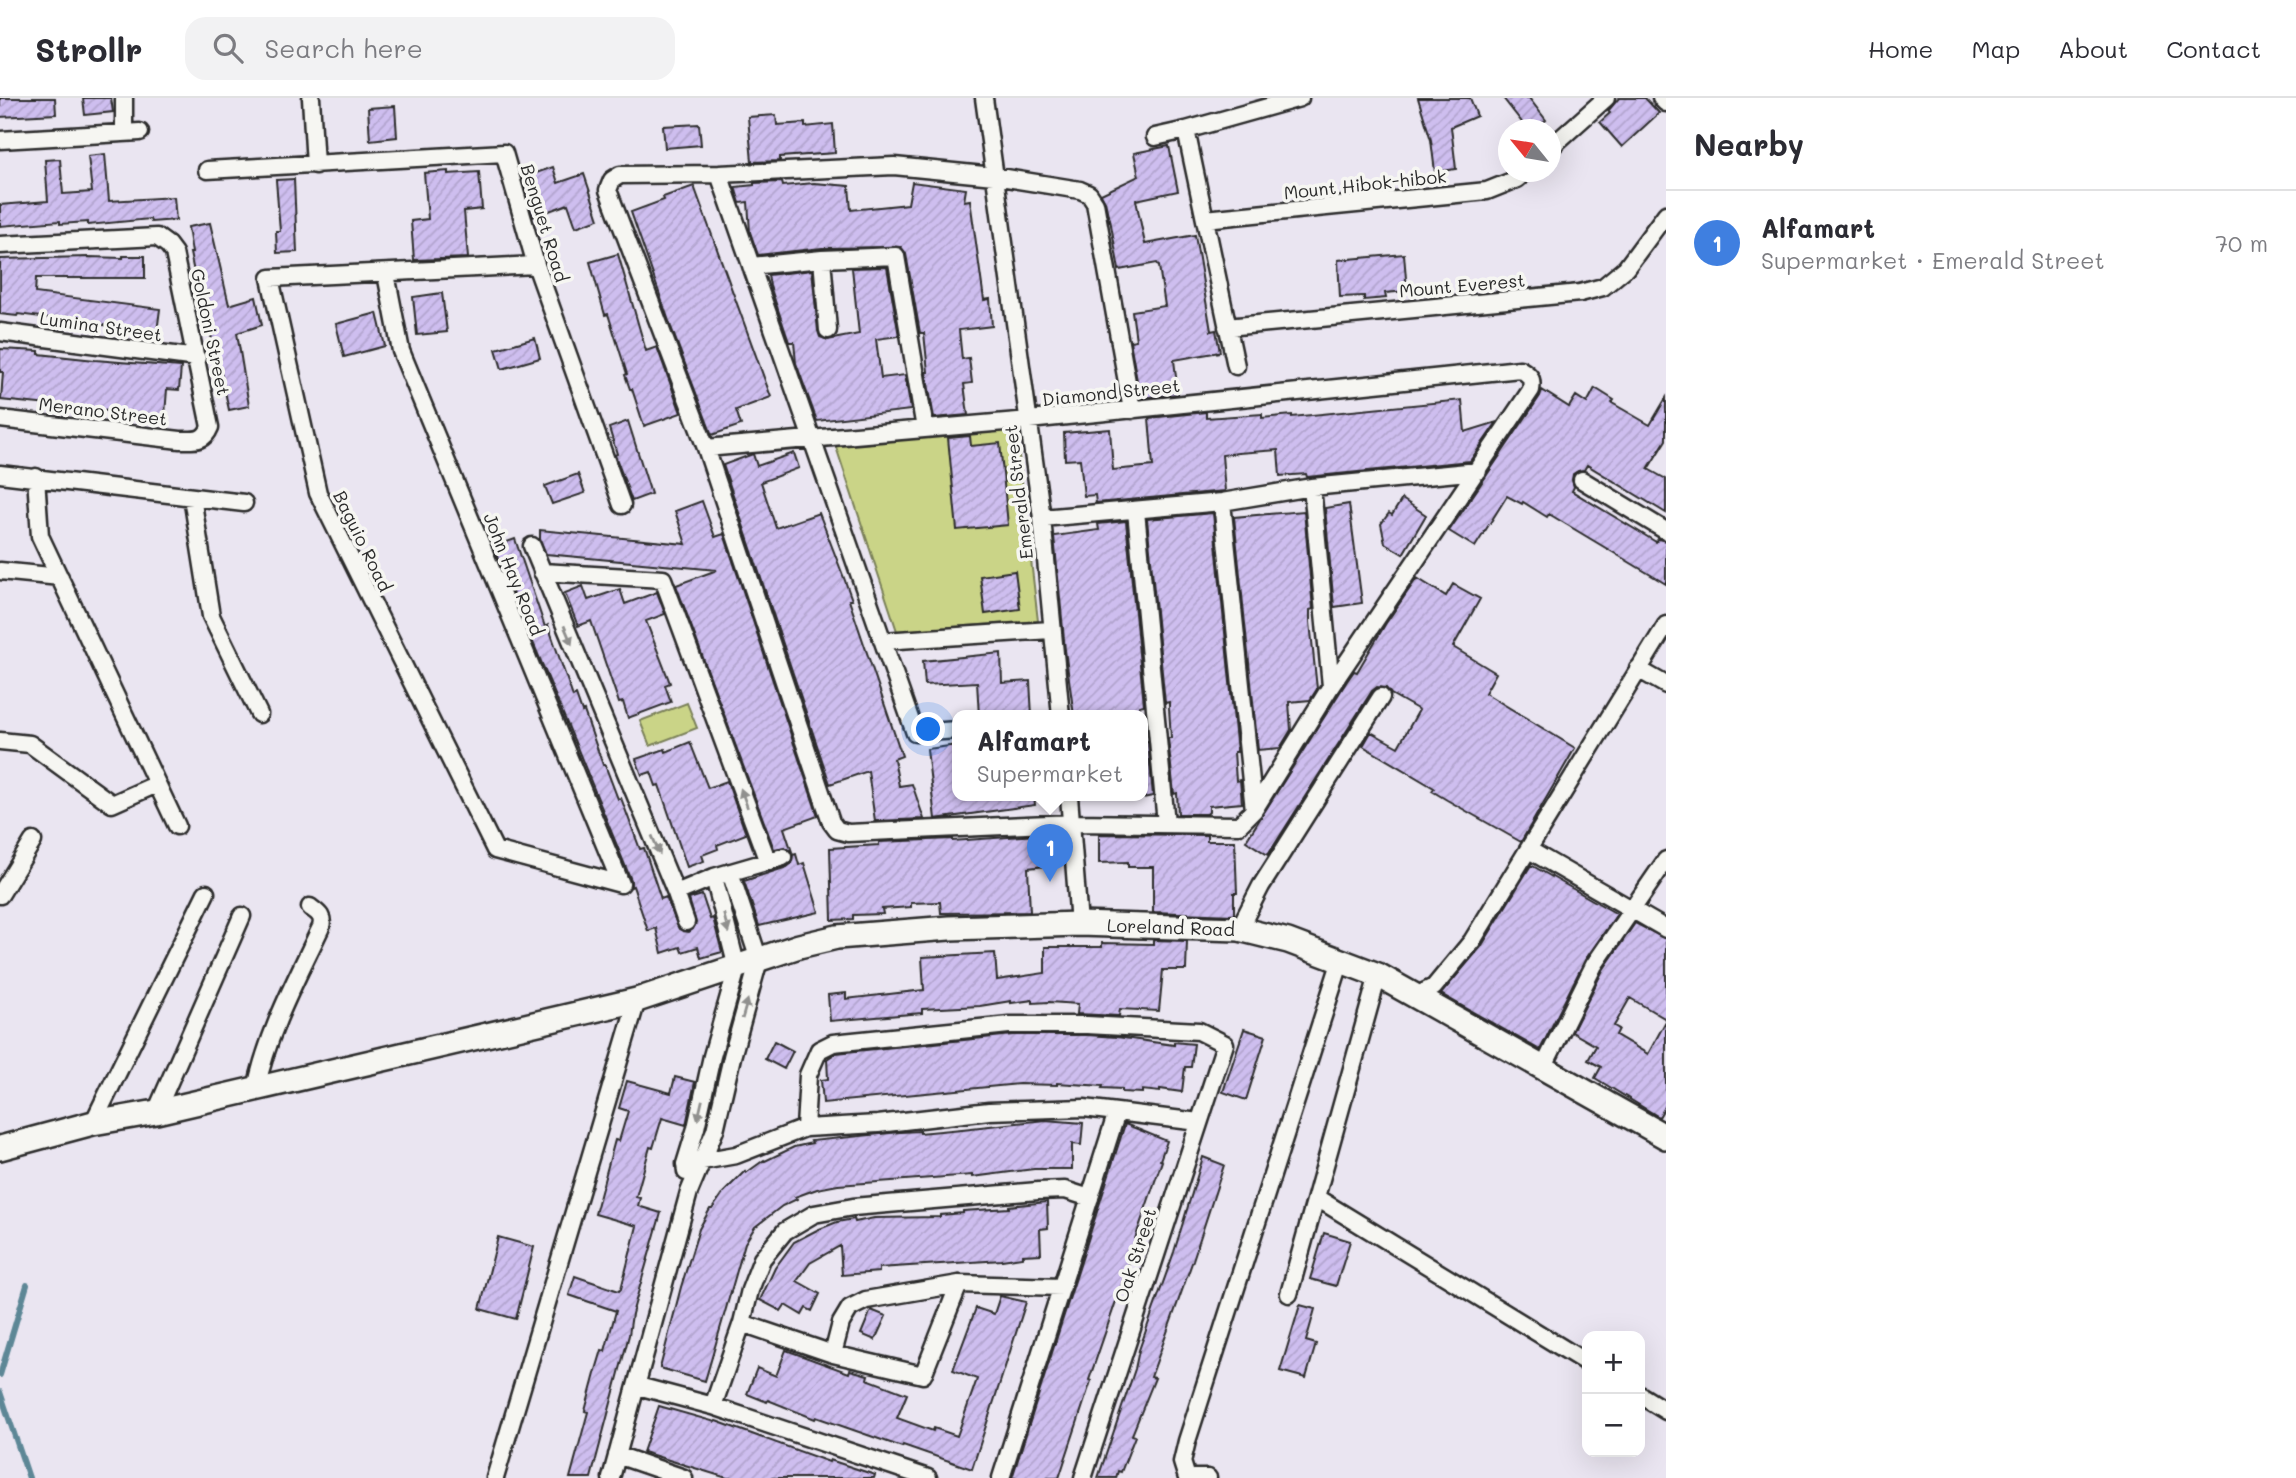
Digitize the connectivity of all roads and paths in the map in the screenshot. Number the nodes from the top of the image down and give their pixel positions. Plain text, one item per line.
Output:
1 (124, 98) edge
2 (311, 98) edge
3 (984, 98) edge
4 (1300, 98) edge
5 (1606, 98) edge
6 (1661, 98) edge
7 (1666, 103) edge
8 (1186, 130) junction
9 (1155, 137) dead end
10 (1561, 138) edge
11 (0, 140) edge
12 (315, 165) junction
13 (207, 170) dead end
14 (719, 174) junction
15 (994, 176) junction
16 (1508, 182) edge
17 (1666, 214) edge
18 (1205, 219) junction
19 (0, 245) edge
20 (822, 259) junction
21 (536, 265) junction
22 (751, 266) junction
23 (386, 274) junction
24 (1227, 327) junction
25 (828, 330) dead end
26 (0, 332) edge
27 (197, 358) junction
28 (1236, 366) dead end
29 (1132, 410) junction
30 (0, 419) edge
31 (1029, 420) junction
32 (925, 429) junction
33 (811, 438) junction
34 (201, 440) joint
35 (706, 448) junction
36 (1478, 471) junction
37 (0, 474) edge
38 (36, 477) junction
39 (1583, 480) dead end
40 (1312, 487) junction
41 (192, 497) junction
42 (1222, 502) junction
43 (244, 503) dead end
44 (622, 505) dead end
45 (1136, 511) junction
46 (1042, 518) junction
47 (1666, 531) edge
48 (533, 546) dead end
49 (0, 572) edge
50 (542, 572) junction
51 (60, 577) junction
52 (1666, 625) edge
53 (1051, 630) junction
54 (883, 641) junction
55 (1638, 669) junction
56 (1666, 685) edge
57 (1331, 686) junction
58 (1381, 697) dead end
59 (1060, 710) edge
60 (258, 714) dead end
61 (952, 730) edge
62 (0, 741) edge
63 (157, 784) junction
64 (1070, 801) edge
65 (1254, 810) junction
66 (1072, 823) junction
67 (1166, 823) junction
68 (177, 826) dead end
69 (33, 841) dead end
70 (1529, 850) junction
71 (1666, 860) edge
72 (722, 874) junction
73 (621, 884) joint
74 (206, 893) dead end
75 (676, 893) junction
76 (0, 895) edge
77 (310, 907) dead end
78 (1633, 908) junction
79 (242, 916) dead end
80 (686, 922) dead end
81 (1079, 924) junction
82 (1239, 929) junction
83 (1666, 929) edge
84 (1341, 960) junction
85 (748, 964) junction
86 (1378, 975) junction
87 (1416, 996) junction
88 (637, 1000) junction
89 (1544, 1068) junction
90 (256, 1089) junction
91 (156, 1112) junction
92 (1117, 1112) junction
93 (1199, 1122) junction
94 (93, 1123) junction
95 (805, 1128) junction
96 (1665, 1134) edge
97 (0, 1148) edge
98 (702, 1161) junction
99 (685, 1164) junction
100 (689, 1192) junction
101 (1090, 1198) junction
102 (1317, 1198) junction
103 (959, 1284) junction
104 (1062, 1287) junction
105 (1289, 1294) dead end
106 (742, 1323) junction
107 (833, 1354) junction
108 (1582, 1360) edge
109 (638, 1386) junction
110 (1645, 1398) edge
111 (713, 1406) junction
112 (1666, 1411) edge
113 (617, 1455) junction
114 (495, 1478) edge
115 (611, 1478) edge
116 (684, 1478) edge
117 (929, 1478) edge
118 (1001, 1478) edge
119 (1083, 1478) edge
120 (1186, 1478) edge
121 (1194, 1478) edge
122 (1208, 1478) edge

1 - 11 street
2 - 12 street
3 - 15 street, Emerald Street
4 - 8 street
5 - 10 street
6 - 7 street
8 - 9 street
8 - 18 street
12 - 13 street, Benguet Road
12 - 21 street, Benguet Road
14 - 15 street
14 - 22 street
14 - 35 street
15 - 29 street
15 - 31 street, Emerald Street
16 - 18 street, Mount Hibok-hibok
17 - 24 street, Mount Everest
18 - 24 street
19 - 27 street, Goldoni Street
20 - 22 street
20 - 25 street
20 - 32 street
21 - 23 street, Baguio Road
21 - 44 street, Benguet Road
22 - 33 street
23 - 73 street, John Hay Road
23 - 73 street, Baguio Road
24 - 28 street
26 - 27 street, Lumina Street
27 - 34 street, Goldoni Street
29 - 31 street, Diamond Street
29 - 36 street, Diamond Street
30 - 34 street, Merano Street
31 - 32 street, Diamond Street
31 - 46 street, Emerald Street
32 - 33 street, Diamond Street
33 - 35 street, Diamond Street
33 - 54 street
35 - 66 street
36 - 40 street
36 - 57 street
37 - 38 street
38 - 41 street
38 - 51 street
39 - 47 street
40 - 42 street
40 - 57 street
41 - 43 street
41 - 60 street
42 - 45 street
42 - 65 street
45 - 46 street
45 - 67 street
46 - 53 street, Emerald Street
48 - 50 street
49 - 51 street
72 -> 50 street
50 -> 75 street
51 - 63 street
52 - 55 street
53 - 54 street
53 - 59 street, Emerald Street
54 - 61 street
55 - 56 street
55 - 70 street
57 - 65 street
58 - 82 street
62 - 63 street
63 - 68 street
64 - 66 street
65 - 67 street
66 - 67 street
66 - 81 street
69 - 76 street
70 - 78 street
70 - 87 street
71 - 78 street
72 - 75 street
72 - 85 street
72 -> 85 street
74 - 94 street
75 - 80 street
77 - 90 street
78 - 83 street
78 - 89 street
79 - 91 street
81 - 82 street, Loreland Road
81 - 85 street, Loreland Road
82 - 84 street, Loreland Road
84 - 86 street, Loreland Road
84 - 120 street
85 - 88 street, Loreland Road
98 -> 85 street
85 -> 99 street
86 - 87 street, Loreland Road
86 - 102 street
87 - 89 street, Loreland Road
88 - 90 street, Loreland Road
88 - 114 street
89 - 96 street, Loreland Road
90 - 91 street, Loreland Road
91 - 94 street, Loreland Road
92 - 93 street
92 - 95 street
92 - 101 street
93 - 95 street, Oak Street
93 - 119 street, Oak Street
94 - 97 street, Loreland Road
95 - 98 street
98 - 99 street
98 - 100 street
99 - 100 street
100 - 109 street
101 - 104 street
101 - 106 street
102 - 105 street
102 - 108 street
103 - 104 street
103 - 107 street
103 - 107 street
104 - 118 street
106 - 107 street
106 - 111 street
109 - 111 street
109 - 113 street
110 - 112 street
111 - 117 street
113 - 115 street
113 - 116 street
121 - 122 street

